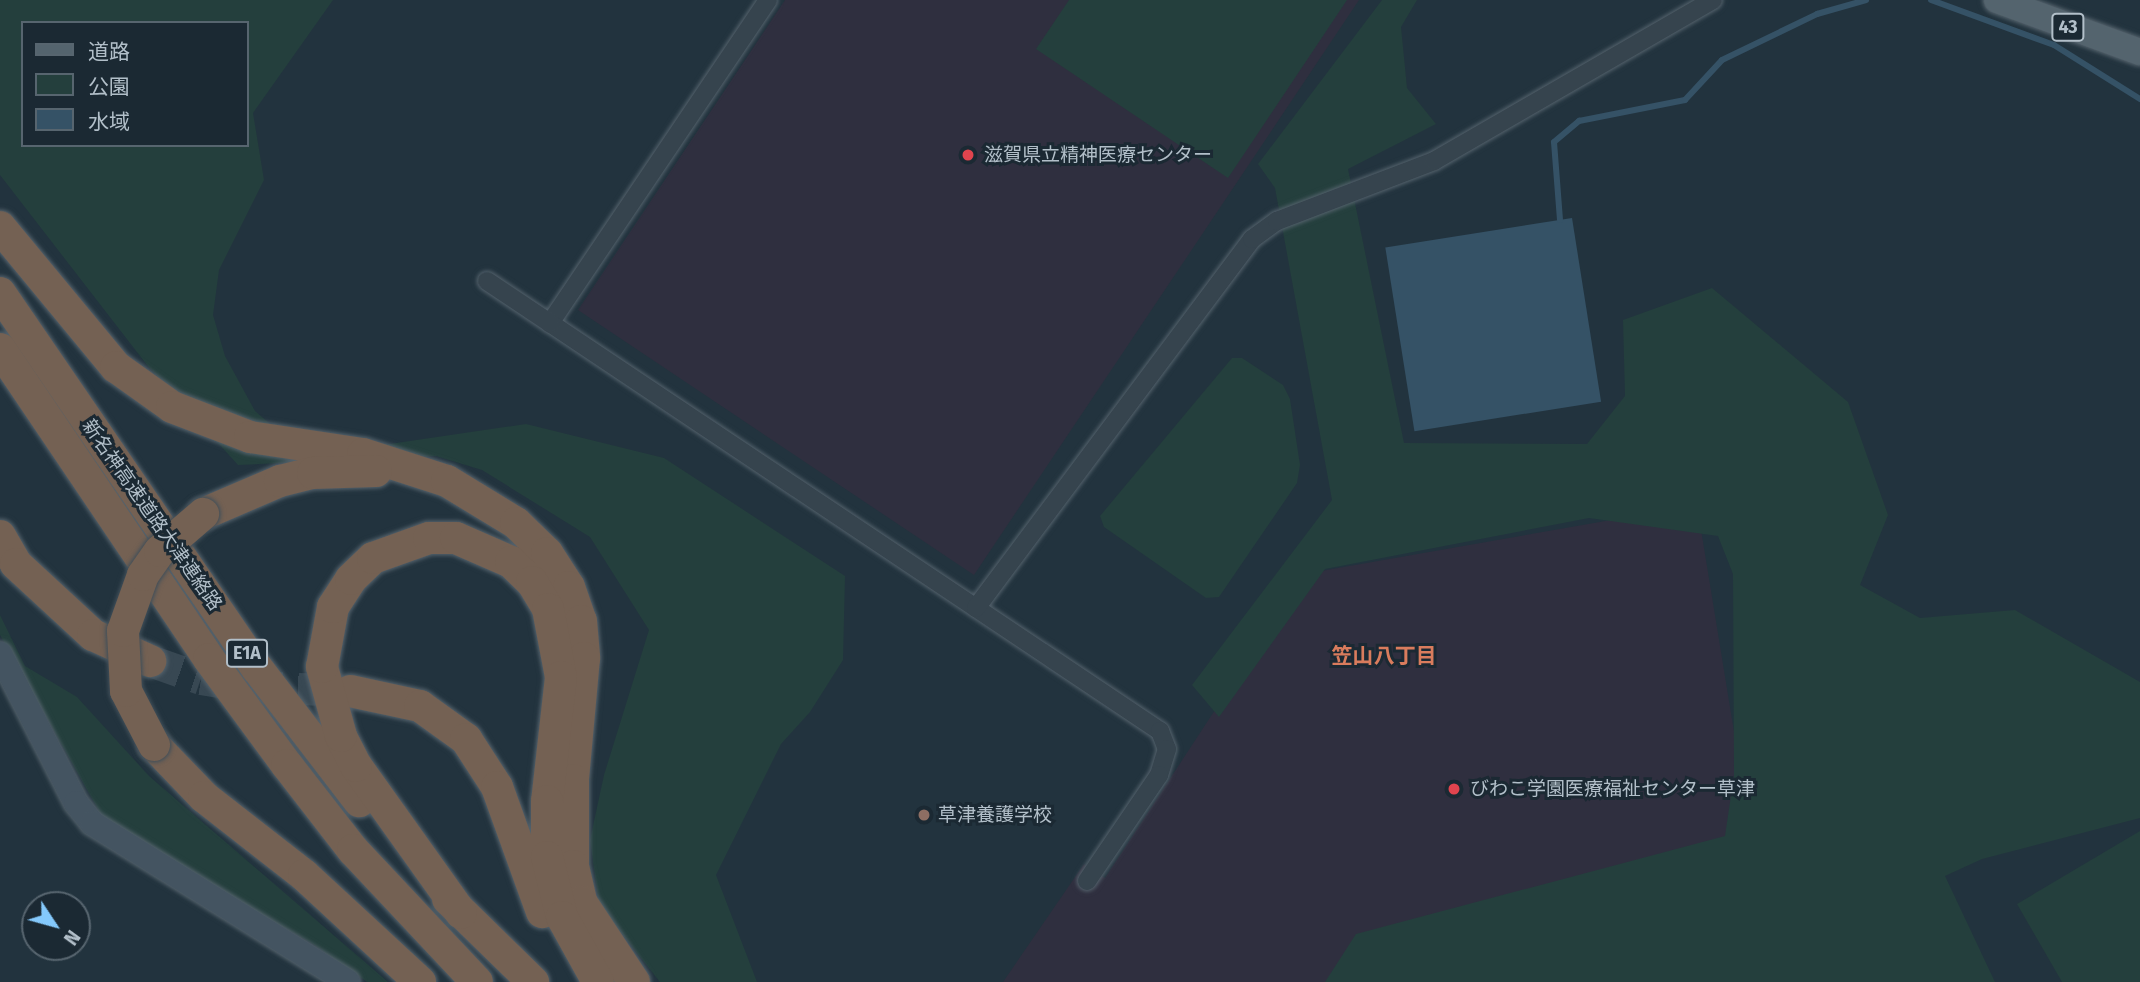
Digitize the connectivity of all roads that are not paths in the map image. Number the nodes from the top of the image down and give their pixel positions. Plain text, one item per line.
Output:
1 (768, 0) edge
2 (1713, 0) edge
3 (1997, 0) edge
4 (2140, 52) edge
5 (0, 227) edge
6 (487, 281) dead end
7 (0, 293) edge
8 (550, 323) junction
9 (0, 348) edge
10 (447, 481) junction
11 (0, 536) edge
12 (976, 608) junction
13 (0, 654) edge
14 (149, 661) tunnel mouth
15 (350, 691) tunnel mouth
16 (1087, 881) dead end
17 (461, 914) junction
18 (348, 982) edge
19 (419, 982) edge
20 (477, 982) edge
21 (533, 982) edge
22 (591, 982) edge
23 (598, 982) edge
24 (634, 982) edge

1 - 8 street
2 - 12 street
3 - 4 main road, 43
5 - 10 highway
6 - 8 street
7 - 17 highway, 新名神高速道路大津連絡路 / E1A
8 - 12 street
9 - 20 highway, 新名神高速道路大津連絡路 / E1A
10 - 19 highway, bridge
10 - 24 highway
11 - 14 highway
12 - 16 street
13 - 18 street
15 - 22 highway
17 - 21 highway, 新名神高速道路大津連絡路 / E1A
17 - 23 highway

